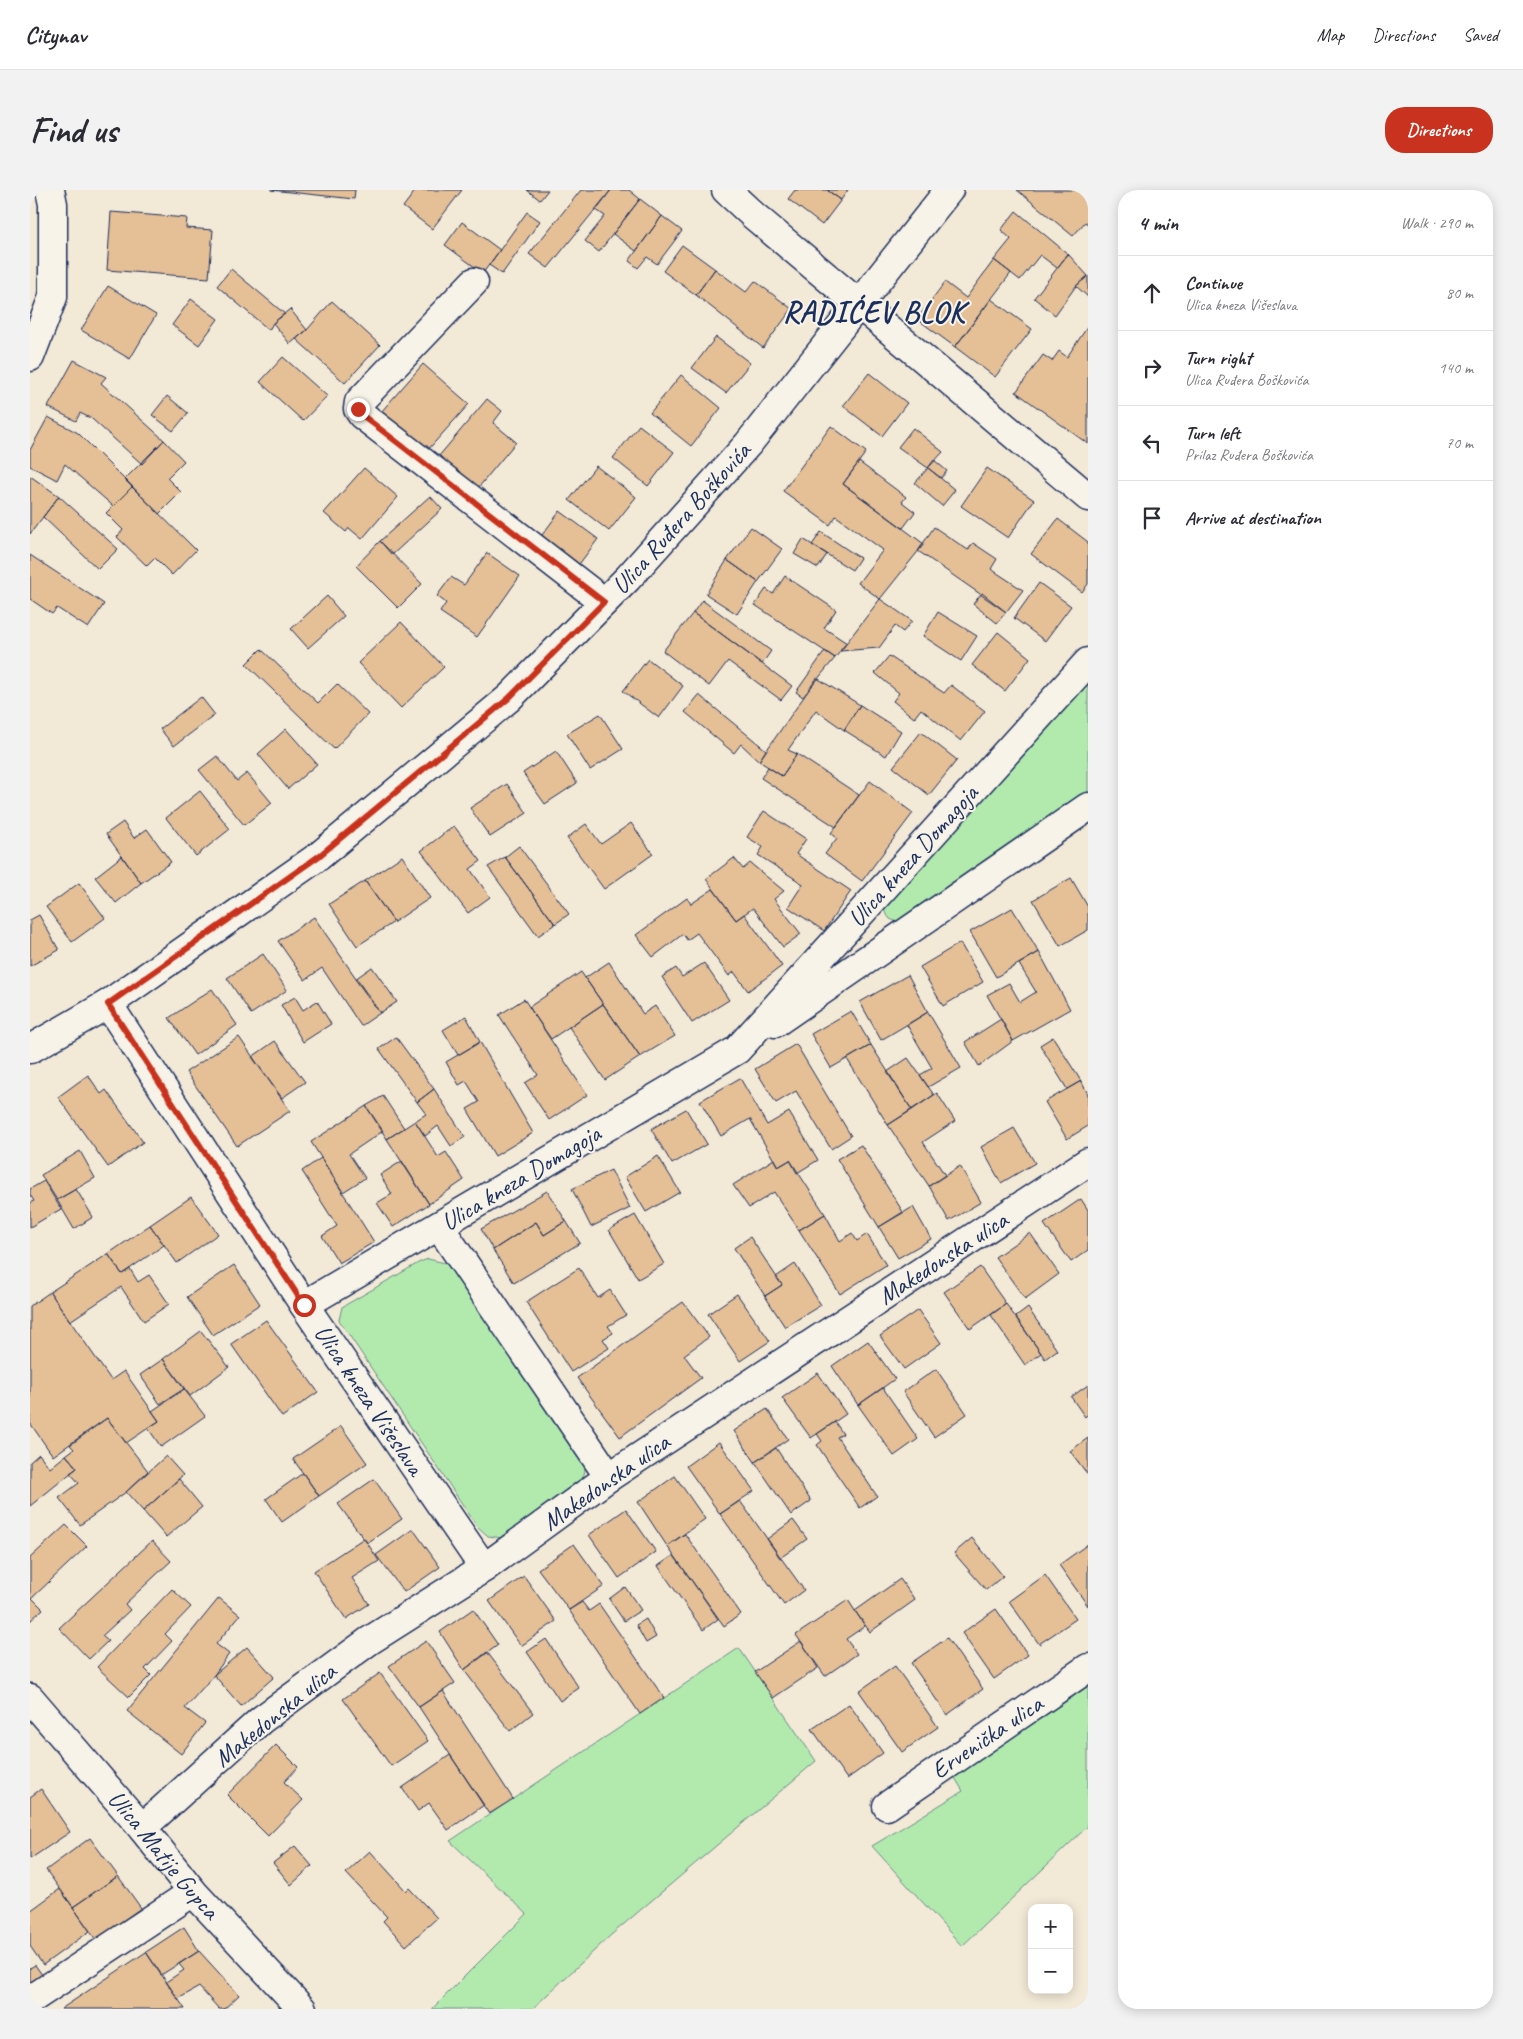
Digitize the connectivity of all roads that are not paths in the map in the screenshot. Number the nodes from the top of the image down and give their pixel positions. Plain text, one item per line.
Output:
1 (50, 190) edge
2 (726, 190) edge
3 (949, 190) edge
4 (474, 282) dead end
5 (860, 304) junction
6 (30, 357) edge
7 (1088, 497) edge
8 (604, 602) junction
9 (1088, 662) edge
10 (1088, 807) edge
11 (108, 1004) junction
12 (30, 1049) edge
13 (737, 1050) junction
14 (1088, 1162) edge
15 (438, 1226) junction
16 (304, 1305) junction
17 (609, 1477) junction
18 (484, 1568) junction
19 (1088, 1668) edge
20 (30, 1698) edge
21 (887, 1806) dead end
22 (142, 1828) junction
23 (192, 1892) junction
24 (30, 2000) edge
25 (302, 2009) edge

1 - 6 street
2 - 5 street
3 - 5 street, Ulica Ruđera Boškovića
4 - 8 street
5 - 7 street
5 - 8 street, Ulica Ruđera Boškovića
8 - 11 street, Ulica Ruđera Boškovića
9 - 13 street, Ulica kneza Domagoja
10 - 13 street, Ulica kneza Domagoja
11 - 12 street, Ulica Ruđera Boškovića
11 - 16 street, Ulica kneza Višeslava
13 - 15 street, Ulica kneza Domagoja
14 - 17 street, Makedonska ulica
15 - 16 street, Ulica kneza Domagoja
15 - 17 street
16 - 18 street, Ulica kneza Višeslava
17 - 18 street, Makedonska ulica
18 - 22 street, Makedonska ulica
19 - 21 street, Ervenička ulica
20 - 22 street, Ulica Matije Gupca
22 - 23 street, Ulica Matije Gupca
23 - 24 street
23 - 25 street, Ulica Matije Gupca

